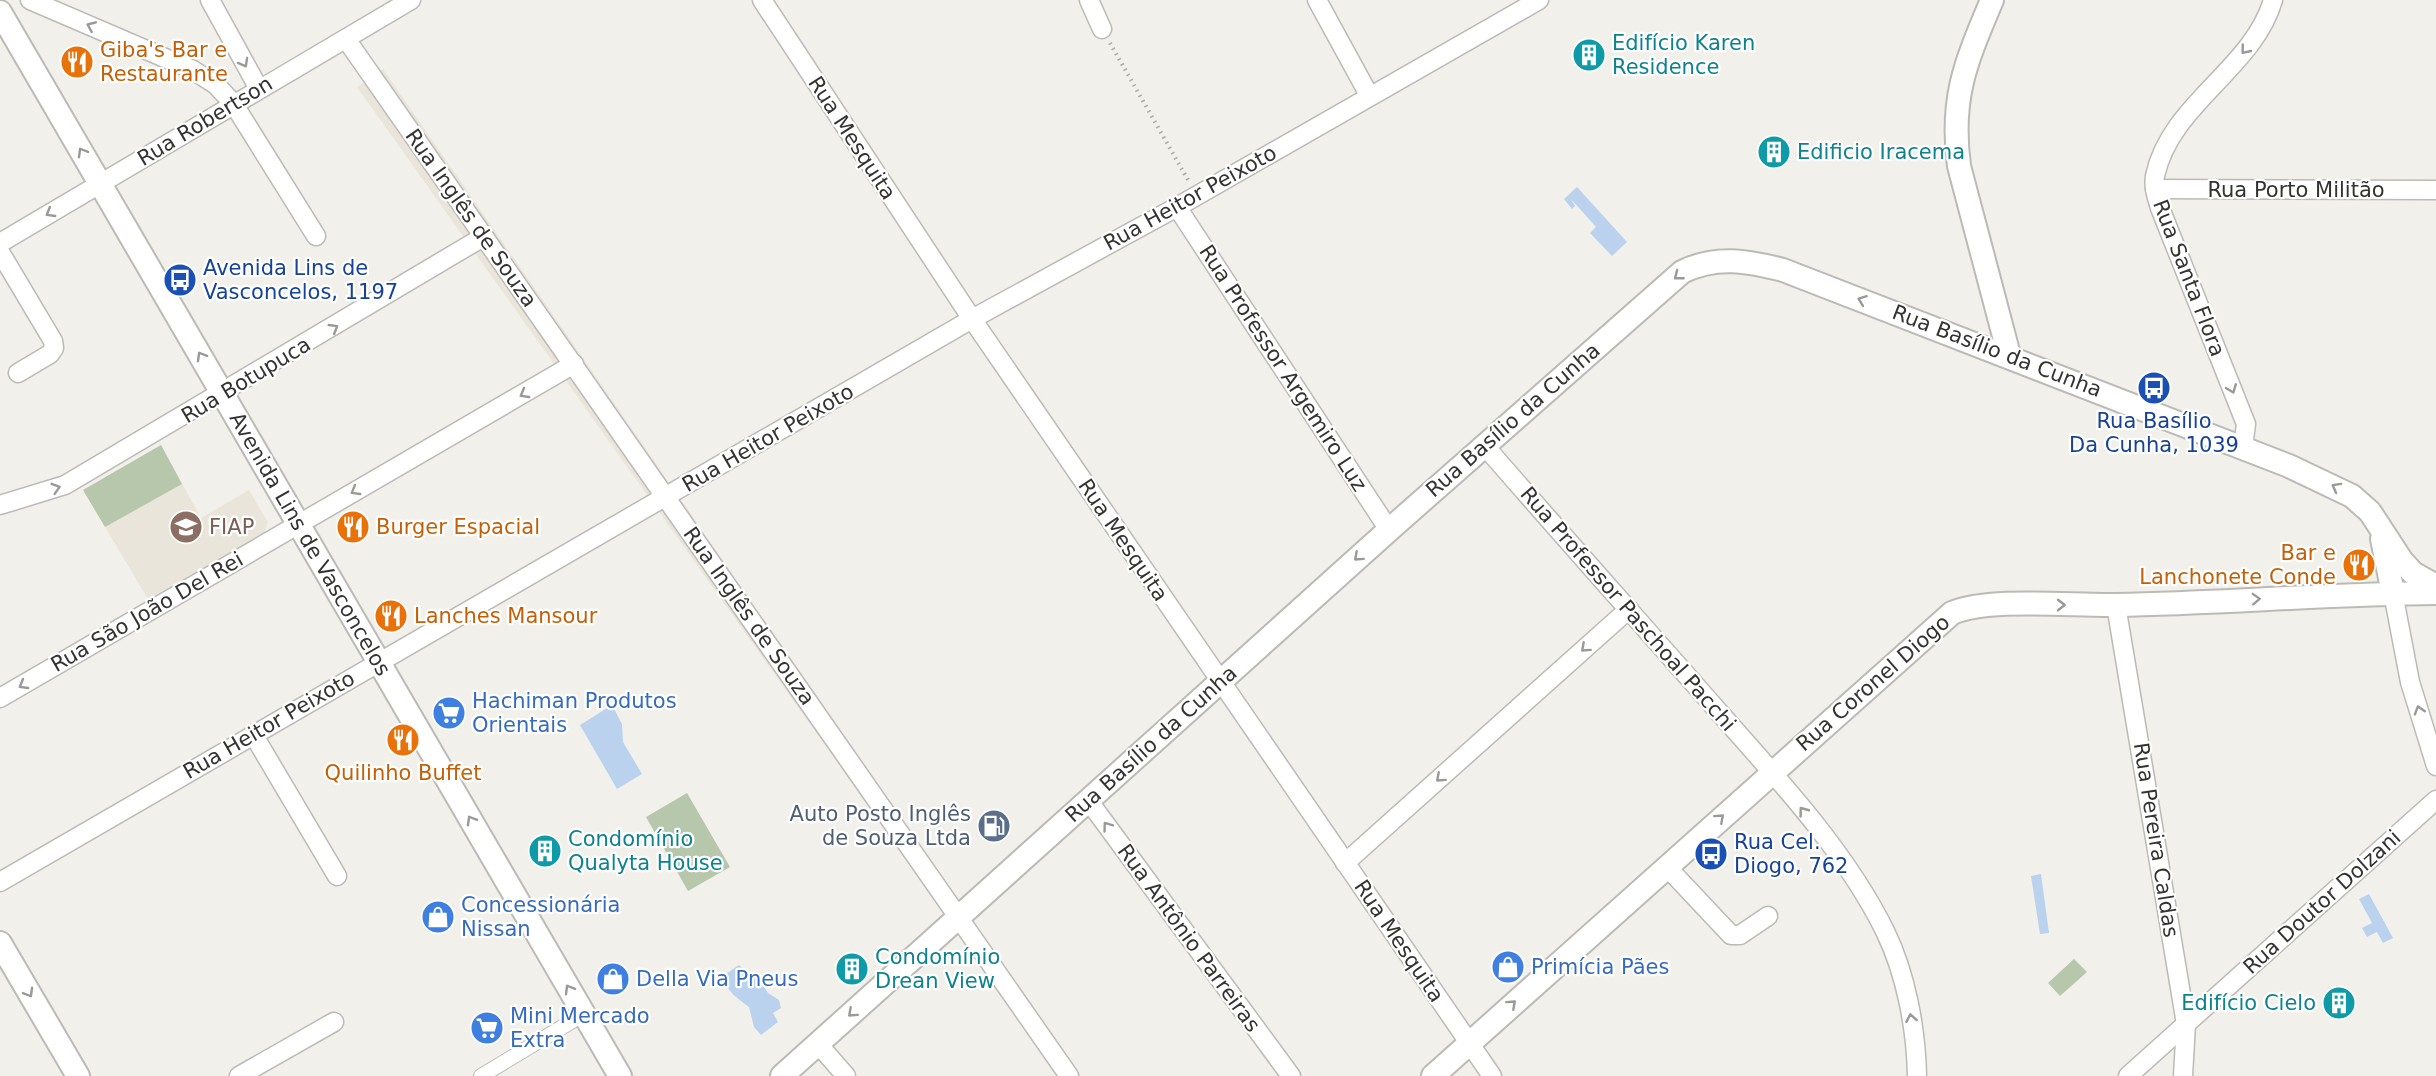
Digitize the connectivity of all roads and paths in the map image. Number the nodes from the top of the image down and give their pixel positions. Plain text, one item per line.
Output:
1 (30, 0) edge
2 (210, 0) edge
3 (411, 0) edge
4 (762, 0) edge
5 (1089, 0) edge
6 (1317, 0) edge
7 (1539, 0) edge
8 (1992, 0) edge
9 (2273, 0) edge
10 (0, 12) edge
11 (1102, 29) joint
12 (346, 39) junction
13 (259, 90) junction
14 (1369, 95) junction
15 (233, 103) junction
16 (100, 184) junction
17 (2155, 189) junction
18 (2436, 190) edge
19 (1196, 195) junction
20 (1177, 207) junction
21 (316, 236) dead end
22 (483, 237) junction
23 (1, 244) edge
24 (972, 319) junction
25 (2009, 355) junction
26 (574, 364) junction
27 (18, 373) dead end
28 (223, 394) junction
29 (1484, 445) junction
30 (2243, 447) junction
31 (666, 497) junction
32 (0, 505) edge
33 (299, 523) junction
34 (2380, 525) junction
35 (1389, 530) junction
36 (2436, 586) edge
37 (2436, 592) edge
38 (2393, 593) junction
39 (2116, 605) junction
40 (1629, 609) junction
41 (379, 661) junction
42 (1221, 682) junction
43 (0, 698) edge
44 (253, 734) junction
45 (2436, 766) edge
46 (1772, 772) junction
47 (1088, 800) junction
48 (2436, 800) edge
49 (1346, 863) junction
50 (1666, 866) junction
51 (337, 876) dead end
52 (0, 882) edge
53 (1768, 916) dead end
54 (958, 917) junction
55 (0, 943) edge
56 (584, 1014) junction
57 (334, 1022) dead end
58 (2186, 1024) junction
59 (1469, 1043) junction
60 (818, 1044) junction
61 (78, 1076) edge
62 (239, 1076) edge
63 (481, 1076) edge
64 (620, 1076) edge
65 (782, 1076) edge
66 (846, 1076) edge
67 (1069, 1076) edge
68 (1291, 1076) edge
69 (1433, 1076) edge
70 (1492, 1076) edge
71 (1917, 1076) edge
72 (2128, 1076) edge
73 (2183, 1076) edge

15 -> 1 street
2 -> 13 street
3 - 12 street, Rua Robertson
4 - 24 street, Rua Mesquita
5 - 11 street
6 - 14 street
7 - 14 street, Rua Heitor Peixoto
8 - 25 street
9 -> 17 street, Rua Santa Flora
16 -> 10 street, Avenida Lins de Vasconcelos
11 - 19 path
12 - 13 street, Rua Robertson
12 - 22 street, Rua Inglês de Souza
13 - 15 street, Rua Robertson
14 - 19 street, Rua Heitor Peixoto
15 - 16 street, Rua Robertson
15 - 21 street
16 -> 23 street, Rua Robertson
28 -> 16 street, Avenida Lins de Vasconcelos
17 - 18 street, Rua Porto Militão
17 -> 30 street, Rua Santa Flora
19 - 20 street, Rua Heitor Peixoto
20 - 24 street, Rua Heitor Peixoto
20 - 35 street, Rua Professor Argemiro Luz
22 - 26 street, Rua Inglês de Souza
28 -> 22 street, Rua Botupuca
23 - 27 street
24 - 31 street, Rua Heitor Peixoto
24 - 42 street, Rua Mesquita
25 -> 29 street, Rua Basílio da Cunha
25 - 30 street, Rua Basílio da Cunha
26 - 31 street, Rua Inglês de Souza
26 -> 33 street, Rua São João Del Rei
32 -> 28 street, Rua Botupuca
28 - 33 street, Avenida Lins de Vasconcelos
29 - 35 street, Rua Basílio da Cunha
29 - 40 street, Rua Professor Paschoal Pacchi
34 -> 30 street, Rua Basílio da Cunha
31 - 41 street, Rua Heitor Peixoto
31 - 54 street, Rua Inglês de Souza
33 - 41 street, Avenida Lins de Vasconcelos
33 -> 43 street, Rua São João Del Rei
34 - 36 street, Rua Basílio da Cunha
34 - 38 street
35 -> 42 street, Rua Basílio da Cunha
37 - 38 street, Rua Coronel Diogo
39 -> 38 street, Rua Coronel Diogo
45 -> 38 street
46 -> 39 street, Rua Coronel Diogo
39 - 58 street, Rua Pereira Caldas
40 - 46 street, Rua Professor Paschoal Pacchi
40 -> 49 street
41 - 44 street, Rua Heitor Peixoto
56 -> 41 street, Avenida Lins de Vasconcelos
42 - 47 street, Rua Basílio da Cunha
42 - 49 street, Rua Mesquita
44 - 51 street
44 - 52 street, Rua Heitor Peixoto
50 -> 46 street, Rua Coronel Diogo
71 -> 46 street, Rua Professor Paschoal Pacchi
47 - 54 street, Rua Basílio da Cunha
68 -> 47 street, Rua Antônio Parreiras
48 - 58 street, Rua Doutor Dolzani
49 - 59 street, Rua Mesquita
50 - 53 street
59 -> 50 street, Rua Coronel Diogo
54 -> 60 street, Rua Basílio da Cunha
54 - 67 street, Rua Inglês de Souza
55 -> 61 street
56 - 63 street
56 - 64 street, Avenida Lins de Vasconcelos
57 - 62 street
58 - 72 street, Rua Doutor Dolzani
58 - 73 street, Rua Pereira Caldas
59 - 69 street, Rua Coronel Diogo
59 - 70 street, Rua Mesquita
60 - 65 street, Rua Basílio da Cunha
60 - 66 street

